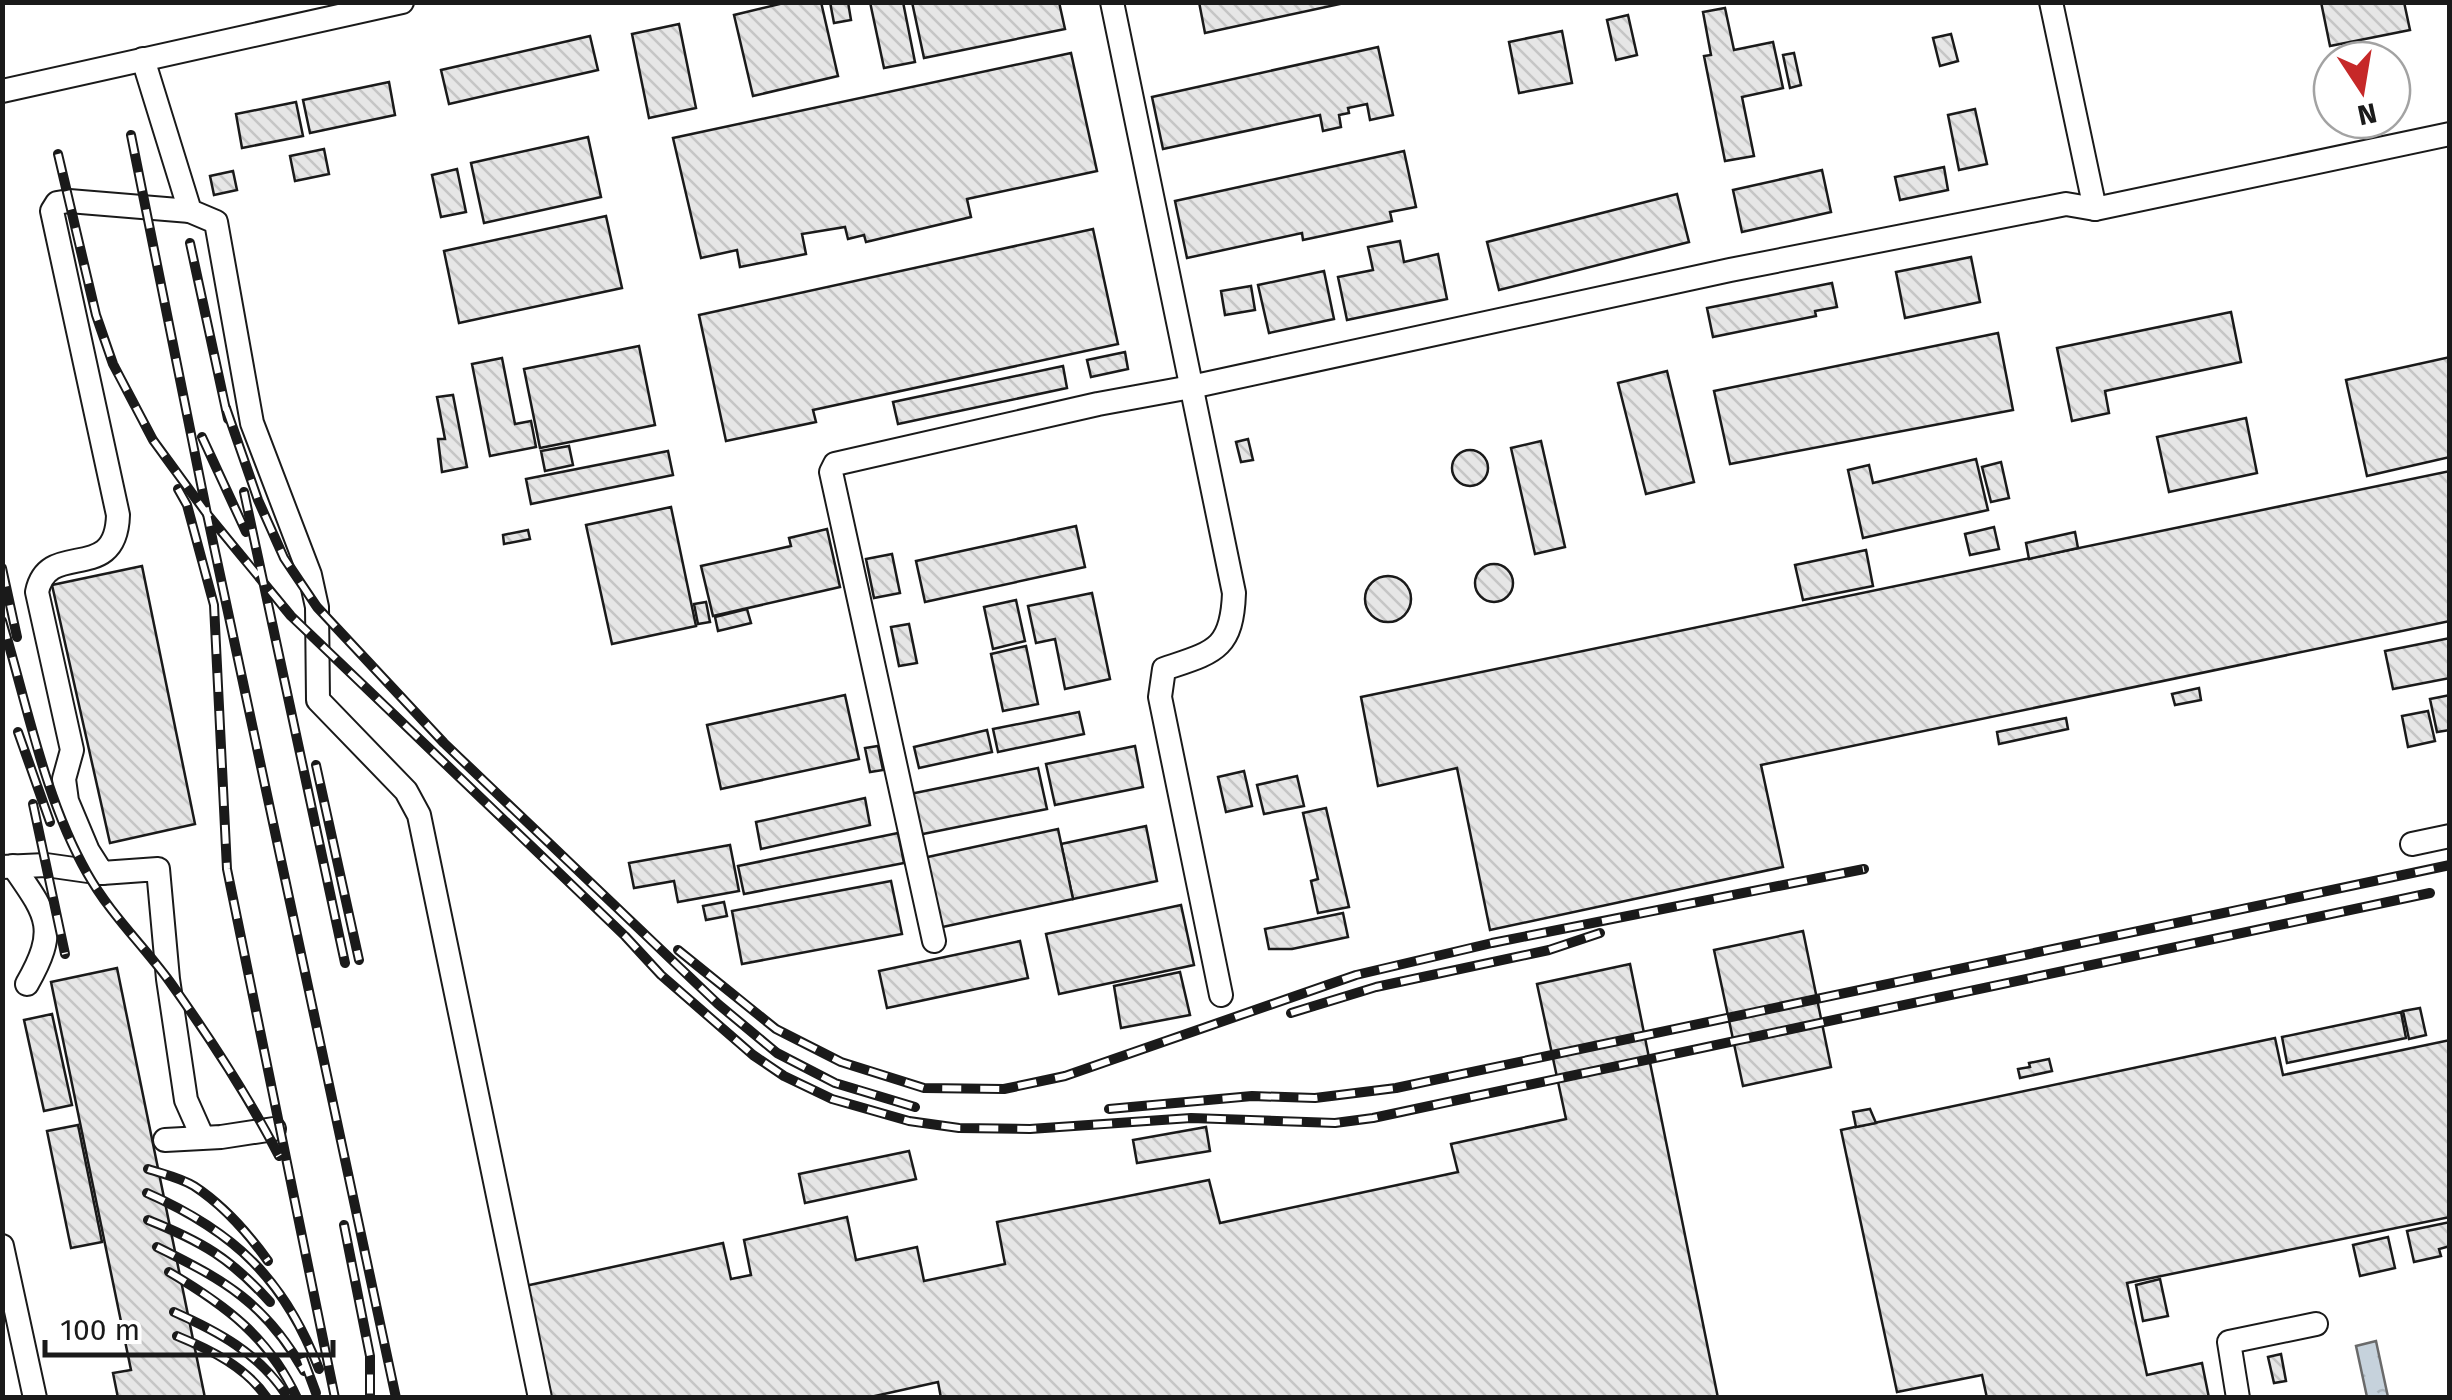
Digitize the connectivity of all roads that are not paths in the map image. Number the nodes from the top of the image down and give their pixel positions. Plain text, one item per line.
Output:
1 (402, 2) edge
2 (1112, 2) edge
3 (2051, 2) edge
4 (143, 59) junction
5 (2, 91) edge
6 (2450, 134) edge
7 (2095, 209) junction
8 (190, 210) junction
9 (1192, 387) junction
10 (2450, 836) edge
11 (2412, 844) dead end
12 (8, 866) edge
13 (102, 873) junction
14 (934, 941) dead end
15 (27, 984) dead end
16 (1221, 995) dead end
17 (274, 1129) dead end
18 (202, 1136) junction
19 (165, 1140) dead end
20 (2, 1246) edge
21 (2316, 1324) dead end
22 (35, 1398) edge
23 (540, 1398) edge
24 (2238, 1398) edge

1 - 4 lane
2 - 9 lane
3 - 7 lane
4 - 5 lane
4 - 8 lane
6 - 7 lane
7 - 9 lane
8 - 13 lane
8 - 23 lane
9 - 14 lane
9 - 16 lane
10 - 11 lane
12 - 13 lane
12 - 15 lane
13 - 18 lane
17 - 18 lane
18 - 19 lane
20 - 22 lane
21 - 24 lane

